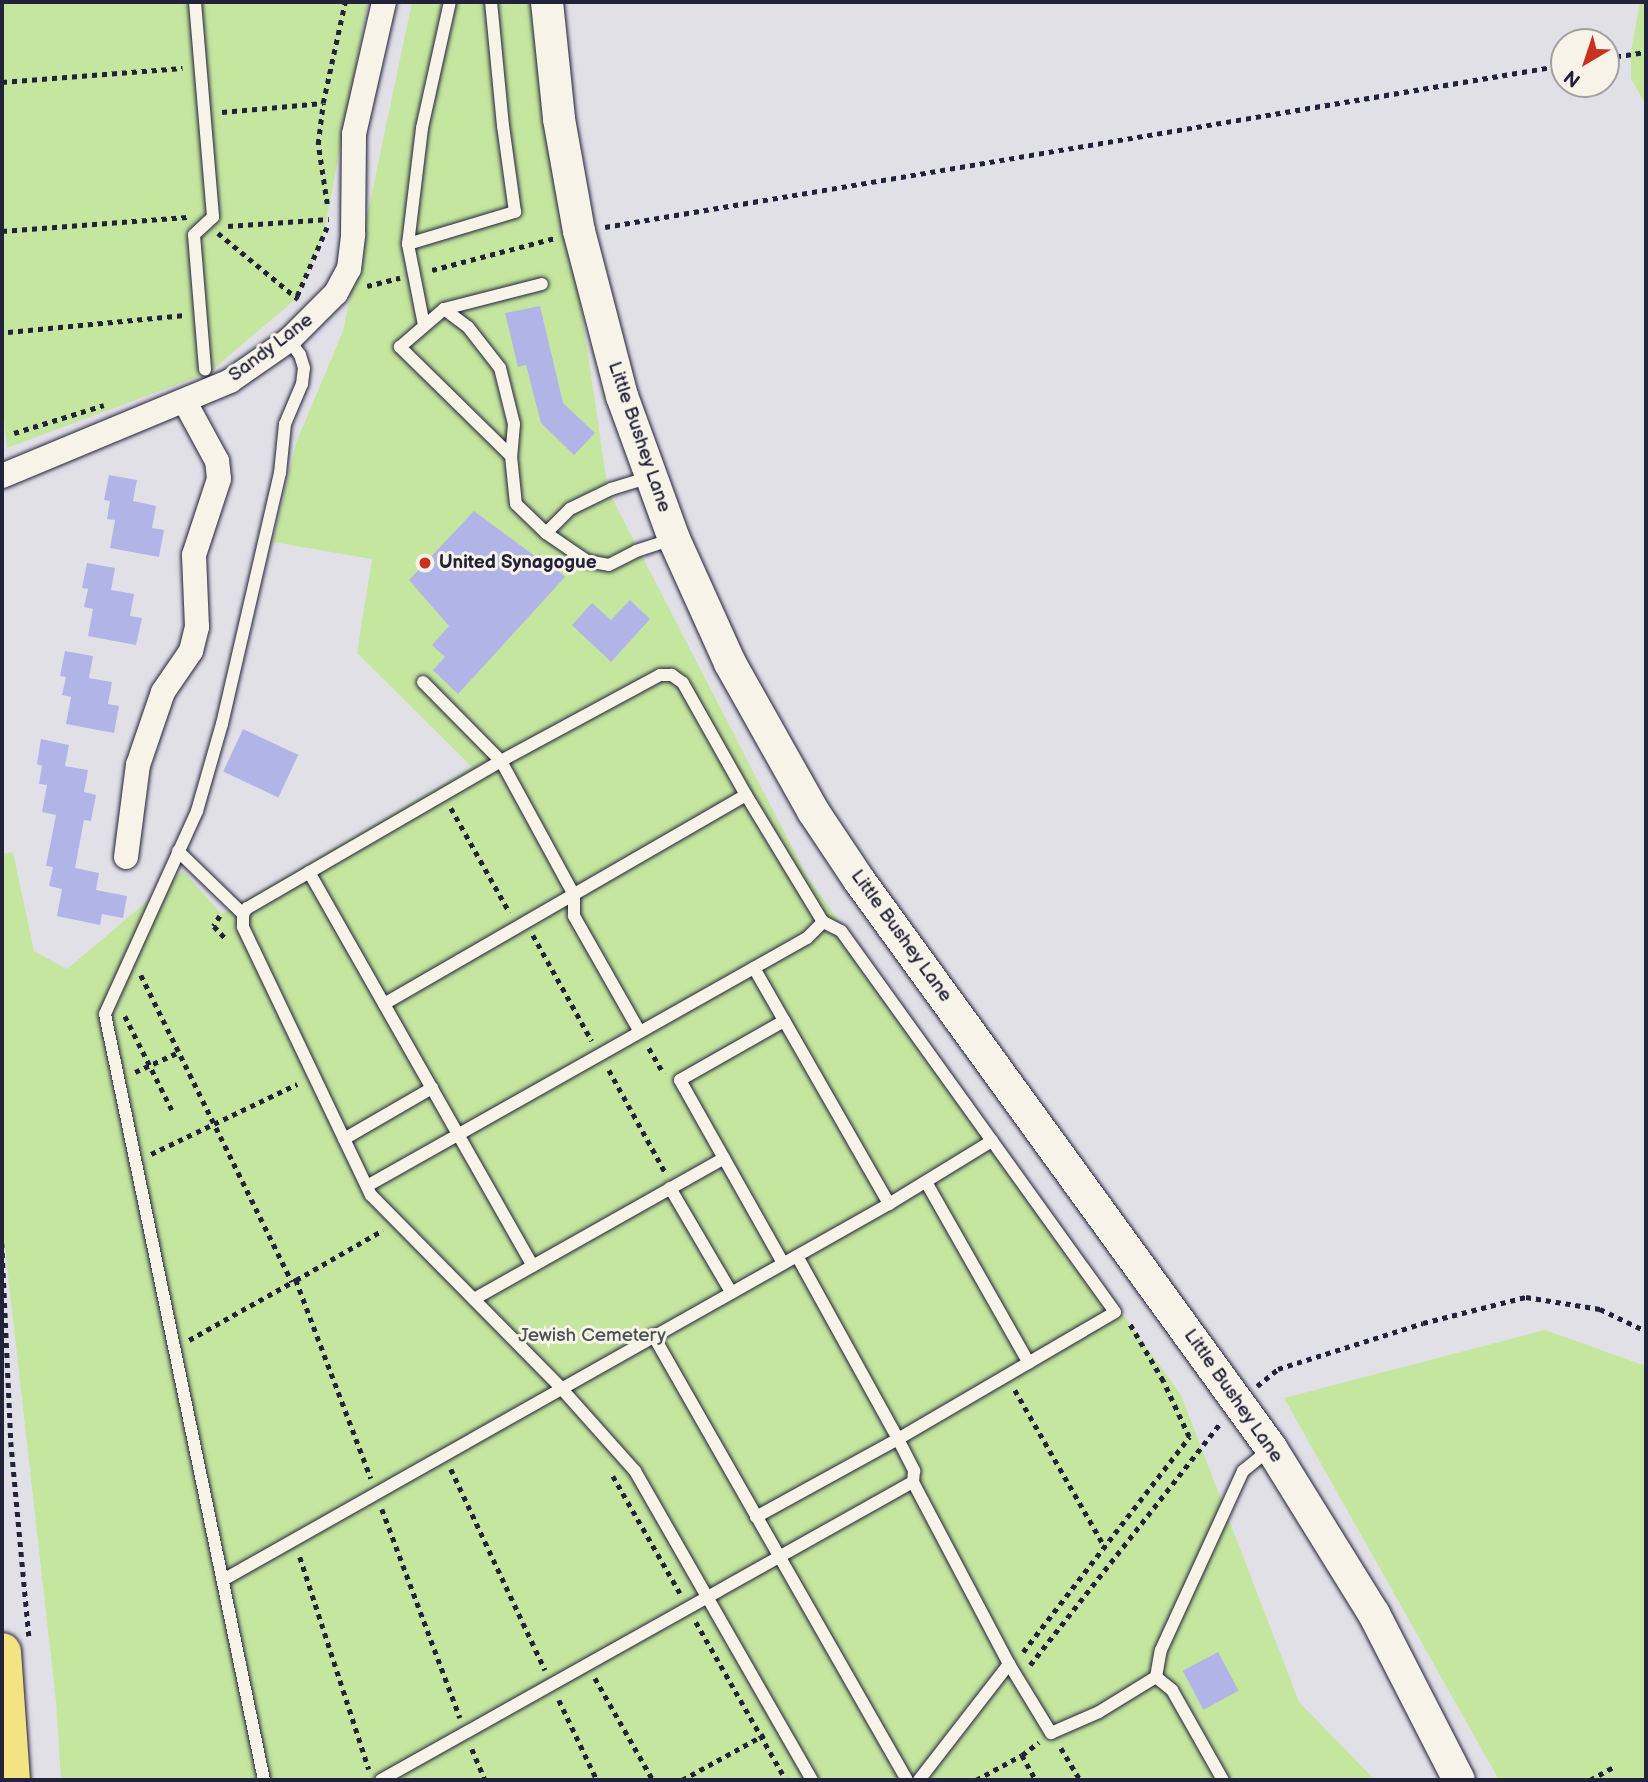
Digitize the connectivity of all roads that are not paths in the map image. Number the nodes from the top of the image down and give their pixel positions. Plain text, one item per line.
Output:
1 (195, 2) edge
2 (384, 2) edge
3 (450, 2) edge
4 (491, 2) edge
5 (547, 2) edge
6 (408, 244) junction
7 (542, 284) dead end
8 (444, 309) junction
9 (424, 325) junction
10 (289, 340) junction
11 (205, 370) dead end
12 (185, 402) junction
13 (511, 456) junction
14 (2, 476) edge
15 (650, 477) junction
16 (546, 533) junction
17 (674, 539) junction
18 (423, 682) dead end
19 (501, 761) junction
20 (746, 795) junction
21 (178, 851) junction
22 (126, 857) dead end
23 (309, 872) junction
24 (574, 895) junction
25 (243, 914) junction
26 (823, 922) junction
27 (754, 968) junction
28 (384, 1004) junction
29 (784, 1021) junction
30 (640, 1032) junction
31 (432, 1088) junction
32 (458, 1134) junction
33 (344, 1139) junction
34 (992, 1141) junction
35 (724, 1158) junction
36 (926, 1182) junction
37 (367, 1186) junction
38 (670, 1188) junction
39 (889, 1204) junction
40 (797, 1256) junction
41 (783, 1263) junction
42 (533, 1266) junction
43 (730, 1292) junction
44 (474, 1299) junction
45 (653, 1335) junction
46 (1029, 1363) junction
47 (561, 1388) junction
48 (898, 1439) junction
49 (1271, 1448) junction
50 (913, 1482) junction
51 (756, 1517) junction
52 (778, 1557) junction
53 (223, 1580) junction
54 (708, 1597) junction
55 (16, 1648) edge
56 (1010, 1664) junction
57 (1156, 1677) junction
58 (11, 1780) edge
59 (264, 1780) edge
60 (381, 1780) edge
61 (813, 1780) edge
62 (907, 1780) edge
63 (919, 1780) edge
64 (1223, 1780) edge
65 (1459, 1780) edge

1 - 11 lane
2 - 10 street, Sandy Lane
3 - 6 lane
4 - 6 lane
5 - 15 street, Little Bushey Lane
6 - 9 lane
7 - 8 lane
8 - 9 lane
8 - 13 lane
9 - 13 lane
10 - 12 street, Sandy Lane
10 - 21 lane
12 - 14 street, Sandy Lane
12 - 22 street
13 - 16 lane
15 - 16 lane
15 - 17 street, Little Bushey Lane
16 - 17 lane
17 - 49 street, Little Bushey Lane
18 - 19 lane
19 - 20 lane
19 - 23 lane
19 - 24 lane
20 - 24 lane
20 - 26 lane
21 - 25 lane
21 - 53 lane
23 - 25 lane
23 - 28 lane
24 - 28 lane
24 - 30 lane
25 - 33 lane
26 - 27 lane
26 - 34 lane
27 - 29 lane
27 - 30 lane
28 - 31 lane
29 - 35 lane
29 - 39 lane
30 - 32 lane
31 - 32 lane
31 - 33 lane
32 - 37 lane
32 - 42 lane
33 - 37 lane
34 - 36 lane
34 - 46 lane
35 - 38 lane
35 - 41 lane
36 - 39 lane
36 - 46 lane
37 - 44 lane
38 - 42 lane
38 - 43 lane
39 - 40 lane
40 - 41 lane
40 - 48 lane
41 - 43 lane
42 - 44 lane
43 - 45 lane
44 - 47 lane
45 - 47 lane
45 - 51 lane
46 - 48 lane
47 - 53 lane
47 - 54 lane
48 - 50 lane
48 - 51 lane
49 - 57 lane
49 - 65 street, Little Bushey Lane
50 - 52 lane
50 - 56 lane
51 - 52 lane
52 - 54 lane
52 - 62 lane
53 - 59 lane
54 - 60 lane
54 - 61 lane
55 - 58 highway
56 - 57 lane
56 - 63 lane
57 - 64 lane

